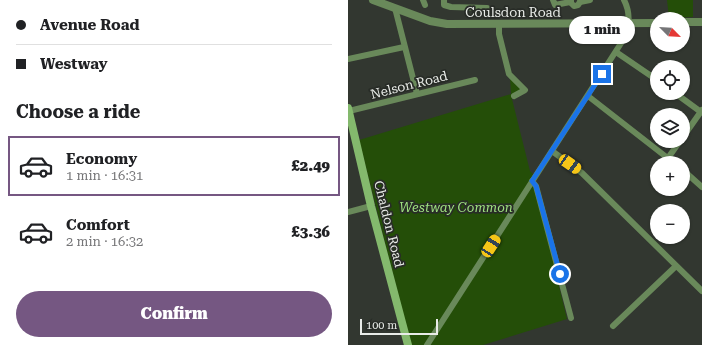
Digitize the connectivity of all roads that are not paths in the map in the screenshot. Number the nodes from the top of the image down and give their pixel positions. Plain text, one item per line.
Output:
1 (444, 0) edge
2 (553, 0) edge
3 (590, 0) edge
4 (624, 0) edge
5 (376, 1) edge
6 (571, 1) edge
7 (579, 1) edge
8 (396, 8) junction
9 (487, 8) dead end
10 (628, 22) junction
11 (690, 22) edge
12 (702, 22) edge
13 (650, 23) edge
14 (499, 24) junction
15 (404, 47) junction
16 (616, 52) junction
17 (348, 59) edge
18 (650, 75) edge
19 (475, 80) dead end
20 (417, 94) junction
21 (514, 96) dead end
22 (588, 96) junction
23 (685, 100) edge
24 (348, 109) edge
25 (701, 111) edge
26 (690, 127) edge
27 (552, 151) junction
28 (665, 156) edge
29 (690, 176) edge
30 (532, 181) junction
31 (702, 187) edge
32 (371, 206) junction
33 (348, 212) edge
34 (676, 266) junction
35 (702, 291) edge
36 (572, 318) dead end
37 (613, 326) dead end
38 (408, 345) edge
39 (427, 345) edge

1 - 9 street
2 - 6 street
3 - 7 street
4 - 10 street
5 - 8 street, Coulsdon Road
6 - 7 street
8 - 14 street, Coulsdon Road
8 - 15 street
10 - 13 street, Coulsdon Road
10 - 14 street, Coulsdon Road
10 - 16 street
11 - 12 street
14 - 21 street
15 - 17 street
15 - 20 street
16 - 18 street
16 - 22 street
19 - 20 street, Nelson Road
20 - 24 street, Nelson Road
22 - 27 street
22 - 28 street
23 - 25 street
24 - 32 main road, Chaldon Road
25 - 26 street
27 - 30 street
27 - 34 street
29 - 31 street
30 - 36 street
30 - 39 street
32 - 33 street
32 - 38 main road, Chaldon Road
34 - 35 street
34 - 37 street

